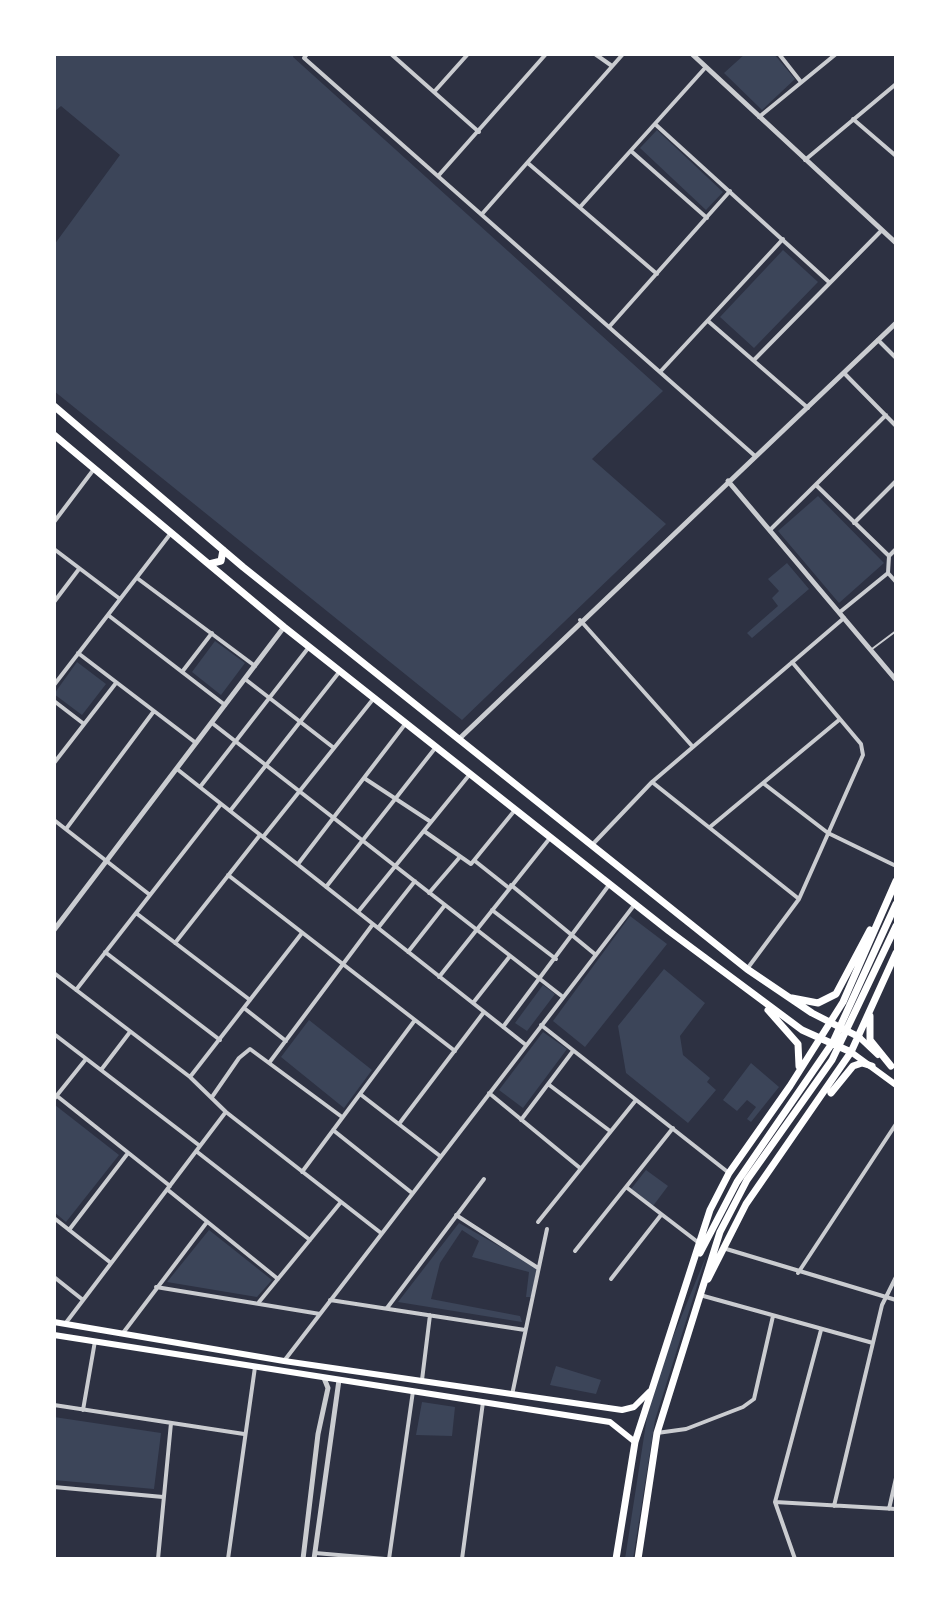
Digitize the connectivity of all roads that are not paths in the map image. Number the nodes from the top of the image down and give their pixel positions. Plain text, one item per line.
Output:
1 (391, 54) edge
2 (468, 54) edge
3 (546, 54) edge
4 (595, 54) edge
5 (623, 54) edge
6 (692, 54) edge
7 (779, 54) edge
8 (836, 54) edge
9 (306, 56) edge
10 (612, 66) junction
11 (705, 68) junction
12 (801, 82) junction
13 (896, 84) edge
14 (434, 92) junction
15 (759, 117) junction
16 (853, 119) junction
17 (655, 124) junction
18 (479, 132) junction
19 (631, 151) junction
20 (896, 156) edge
21 (805, 160) junction
22 (529, 164) junction
23 (439, 175) junction
24 (730, 191) junction
25 (581, 206) junction
26 (482, 214) junction
27 (707, 218) junction
28 (881, 231) junction
29 (783, 239) junction
30 (896, 243) edge
31 (657, 274) junction
32 (830, 283) junction
33 (708, 321) junction
34 (896, 323) edge
35 (609, 327) junction
36 (878, 340) junction
37 (896, 358) edge
38 (754, 360) junction
39 (660, 372) junction
40 (844, 373) junction
41 (54, 406) edge
42 (808, 408) junction
43 (886, 415) junction
44 (896, 426) edge
45 (55, 437) edge
46 (755, 456) junction
47 (94, 469) junction
48 (728, 481) junction
49 (896, 481) edge
50 (816, 485) junction
51 (54, 522) edge
52 (854, 523) junction
53 (770, 530) junction
54 (171, 533) junction
55 (54, 549) edge
56 (896, 549) edge
57 (223, 550) junction
58 (889, 556) junction
59 (207, 563) junction
60 (243, 567) junction
61 (80, 569) junction
62 (888, 573) junction
63 (137, 578) junction
64 (896, 582) edge
65 (231, 583) junction
66 (120, 599) junction
67 (54, 602) edge
68 (108, 615) junction
69 (842, 615) junction
70 (580, 620) junction
71 (284, 627) junction
72 (896, 631) edge
73 (212, 633) junction
74 (310, 647) junction
75 (872, 650) junction
76 (78, 653) junction
77 (792, 662) junction
78 (255, 666) junction
79 (340, 671) junction
80 (182, 672) junction
81 (245, 679) junction
82 (896, 680) edge
83 (116, 682) junction
84 (54, 685) edge
85 (374, 697) junction
86 (270, 698) junction
87 (54, 701) edge
88 (225, 705) junction
89 (154, 711) junction
90 (839, 720) junction
91 (300, 722) junction
92 (407, 722) junction
93 (212, 723) junction
94 (84, 724) junction
95 (459, 739) junction
96 (236, 741) junction
97 (196, 743) junction
98 (437, 746) junction
99 (693, 747) junction
100 (334, 748) junction
101 (54, 761) edge
102 (266, 765) junction
103 (177, 769) junction
104 (471, 773) junction
105 (364, 778) junction
106 (652, 782) junction
107 (763, 783) junction
108 (200, 787) junction
109 (299, 791) junction
110 (395, 799) junction
111 (221, 804) junction
112 (515, 810) junction
113 (230, 811) junction
114 (333, 818) junction
115 (54, 820) edge
116 (431, 822) junction
117 (710, 827) junction
118 (66, 829) junction
119 (424, 831) junction
120 (828, 833) junction
121 (261, 836) junction
122 (551, 837) junction
123 (362, 840) junction
124 (592, 845) junction
125 (459, 857) junction
126 (107, 861) junction
127 (475, 861) junction
128 (298, 864) junction
129 (395, 866) junction
130 (896, 866) edge
131 (228, 875) junction
132 (415, 881) junction
133 (896, 881) edge
134 (610, 884) junction
135 (326, 887) junction
136 (510, 887) junction
137 (429, 893) junction
138 (150, 895) junction
139 (799, 899) junction
140 (635, 904) junction
141 (896, 904) edge
142 (445, 905) junction
143 (492, 910) junction
144 (882, 911) junction
145 (358, 912) junction
146 (136, 913) junction
147 (376, 926) junction
148 (896, 926) edge
149 (476, 929) junction
150 (54, 930) edge
151 (302, 933) junction
152 (573, 937) junction
153 (175, 943) junction
154 (105, 952) junction
155 (408, 952) junction
156 (866, 952) junction
157 (896, 953) edge
158 (596, 955) junction
159 (510, 956) junction
160 (556, 959) junction
161 (343, 964) junction
162 (747, 969) junction
163 (54, 973) edge
164 (439, 977) junction
165 (540, 980) junction
166 (76, 990) junction
167 (880, 990) junction
168 (563, 997) junction
169 (755, 997) junction
170 (788, 997) junction
171 (250, 1000) junction
172 (843, 1002) junction
173 (473, 1003) junction
174 (244, 1008) junction
175 (484, 1012) junction
176 (870, 1013) junction
177 (815, 1015) junction
178 (415, 1020) junction
179 (790, 1021) junction
180 (541, 1025) junction
181 (503, 1027) junction
182 (842, 1029) junction
183 (826, 1031) junction
184 (130, 1032) junction
185 (54, 1034) edge
186 (859, 1037) junction
187 (845, 1038) junction
188 (220, 1040) junction
189 (286, 1041) junction
190 (832, 1043) junction
191 (867, 1044) junction
192 (526, 1045) junction
193 (455, 1051) junction
194 (573, 1051) junction
195 (855, 1054) junction
196 (86, 1059) junction
197 (805, 1062) junction
198 (269, 1063) junction
199 (872, 1066) junction
200 (894, 1068) edge
201 (101, 1070) junction
202 (190, 1077) junction
203 (792, 1083) junction
204 (832, 1083) junction
205 (548, 1084) junction
206 (896, 1085) edge
207 (489, 1093) junction
208 (360, 1094) junction
209 (56, 1098) edge
210 (211, 1098) junction
211 (636, 1100) junction
212 (226, 1112) junction
213 (342, 1117) junction
214 (521, 1120) junction
215 (399, 1124) junction
216 (896, 1124) edge
217 (673, 1128) junction
218 (333, 1130) junction
219 (610, 1131) junction
220 (795, 1134) junction
221 (198, 1149) junction
222 (128, 1153) junction
223 (440, 1156) junction
224 (580, 1168) junction
225 (302, 1172) junction
226 (729, 1173) junction
227 (484, 1179) dead end
228 (626, 1187) junction
229 (168, 1188) junction
230 (412, 1193) junction
231 (732, 1198) junction
232 (341, 1202) junction
233 (661, 1214) junction
234 (456, 1215) junction
235 (54, 1218) edge
236 (207, 1222) junction
237 (538, 1222) dead end
238 (547, 1229) dead end
239 (69, 1230) junction
240 (381, 1234) junction
241 (310, 1240) junction
242 (699, 1243) junction
243 (723, 1248) junction
244 (575, 1251) dead end
245 (111, 1263) junction
246 (538, 1268) junction
247 (798, 1273) junction
248 (54, 1277) edge
249 (896, 1277) edge
250 (278, 1279) junction
251 (611, 1279) dead end
252 (156, 1287) junction
253 (700, 1295) junction
254 (887, 1297) junction
255 (679, 1298) junction
256 (83, 1300) junction
257 (330, 1300) junction
258 (896, 1300) edge
259 (259, 1302) junction
260 (387, 1308) junction
261 (320, 1314) junction
262 (430, 1315) junction
263 (773, 1316) junction
264 (54, 1322) edge
265 (65, 1324) junction
266 (525, 1330) junction
267 (821, 1330) junction
268 (123, 1333) junction
269 (54, 1335) edge
270 (95, 1341) junction
271 (171, 1341) junction
272 (873, 1343) junction
273 (168, 1351) junction
274 (284, 1361) junction
275 (255, 1365) junction
276 (323, 1377) junction
277 (339, 1380) junction
278 (422, 1380) junction
279 (413, 1391) junction
280 (649, 1392) junction
281 (512, 1395) junction
282 (545, 1398) junction
283 (483, 1402) junction
284 (54, 1405) edge
285 (83, 1410) junction
286 (541, 1411) junction
287 (171, 1423) junction
288 (657, 1433) junction
289 (244, 1434) junction
290 (635, 1442) junction
291 (313, 1475) junction
292 (323, 1477) junction
293 (896, 1478) edge
294 (54, 1487) edge
295 (163, 1497) junction
296 (775, 1502) junction
297 (834, 1506) junction
298 (889, 1509) junction
299 (896, 1509) edge
300 (314, 1556) edge
301 (158, 1559) edge
302 (228, 1559) edge
303 (303, 1559) edge
304 (387, 1559) edge
305 (462, 1559) edge
306 (616, 1559) edge
307 (638, 1559) edge
308 (795, 1559) edge

1 - 14 street
2 - 14 street
3 - 18 street
4 - 10 street
5 - 10 street
6 - 11 street
7 - 12 street
8 - 12 street
9 - 23 street
10 - 22 street
11 - 15 street
11 - 17 street
12 - 15 street
13 - 16 street
14 - 18 street
15 - 21 street
16 - 20 street
16 - 21 street
17 - 19 street
17 - 24 street
18 - 23 street
19 - 25 street
19 - 27 street
21 - 28 street
22 - 25 street
22 - 26 street
23 - 26 street
24 - 27 street
24 - 29 street
25 - 31 street
26 - 35 street
27 - 31 street
28 - 30 street
28 - 32 street
29 - 32 street
29 - 33 street
31 - 35 street
32 - 38 street
33 - 38 street
33 - 39 street
34 - 36 street
35 - 39 street
36 - 37 street
36 - 40 street
38 - 42 street
39 - 46 street
40 - 42 street
40 - 43 street
41 - 57 highway
42 - 46 street
43 - 44 street
43 - 50 street
45 - 47 highway
46 - 48 street
47 - 51 street
47 - 54 highway
48 - 53 street
48 - 70 street
49 - 52 street
50 - 52 street
50 - 53 street
52 - 58 street
53 - 69 street
54 - 59 highway
54 - 63 street
55 - 61 street
56 - 58 street
57 - 59 highway
57 - 60 highway
58 - 62 street
59 - 65 highway
60 - 65 highway
60 - 95 highway
61 - 66 street
61 - 67 street
62 - 64 street
62 - 69 street
63 - 66 street
63 - 73 street
65 - 71 highway
66 - 68 street
68 - 76 street
68 - 80 street
69 - 75 street
69 - 77 street
70 - 95 street
70 - 99 street
71 - 74 highway
71 - 78 street
72 - 75 lane
73 - 78 street
73 - 80 street
74 - 79 highway
74 - 86 street
75 - 82 street
76 - 83 street
76 - 84 street
77 - 90 street
77 - 99 street
78 - 81 street
79 - 85 highway
79 - 91 street
80 - 88 street
81 - 86 street
81 - 88 street
83 - 89 street
83 - 94 street
85 - 92 highway
85 - 100 street
86 - 91 street
86 - 96 street
87 - 94 street
88 - 93 street
89 - 97 street
89 - 118 street
90 - 107 street
90 - 120 street
91 - 100 street
91 - 102 street
92 - 98 highway
92 - 105 street
93 - 96 street
93 - 97 street
94 - 101 street
95 - 124 highway
96 - 102 street
96 - 108 street
97 - 103 street
98 - 104 highway
98 - 110 street
99 - 106 street
100 - 109 street
102 - 109 street
102 - 113 street
103 - 108 street
103 - 126 street
104 - 112 highway
104 - 116 street
105 - 110 street
105 - 114 street
106 - 117 street
106 - 124 street
107 - 117 street
107 - 120 street
108 - 111 street
109 - 114 street
109 - 121 street
110 - 116 street
110 - 123 street
111 - 113 street
111 - 138 street
112 - 122 highway
112 - 127 street
113 - 121 street
114 - 123 street
114 - 128 street
115 - 118 street
116 - 119 street
117 - 139 street
118 - 126 street
119 - 125 street
119 - 129 street
120 - 130 street
120 - 139 street
121 - 128 street
121 - 131 street
122 - 134 highway
122 - 136 street
123 - 129 street
123 - 135 street
124 - 162 highway
125 - 127 street
125 - 137 street
126 - 138 street
126 - 150 street
127 - 136 street
128 - 135 street
129 - 132 street
129 - 145 street
131 - 151 street
131 - 153 street
132 - 137 street
132 - 147 street
133 - 144 highway
134 - 140 highway
134 - 152 street
135 - 145 street
136 - 143 street
136 - 152 street
137 - 142 street
138 - 146 street
139 - 162 street
140 - 158 street
140 - 169 highway
141 - 231 highway
142 - 149 street
142 - 155 street
143 - 149 street
143 - 160 street
144 - 156 highway
144 - 170 highway
145 - 147 street
146 - 153 street
146 - 154 street
147 - 155 street
147 - 161 street
148 - 231 highway
149 - 159 street
149 - 164 street
151 - 161 street
151 - 171 street
152 - 158 street
152 - 160 street
153 - 171 street
154 - 166 street
154 - 188 street
155 - 164 street
156 - 167 highway
156 - 172 highway
157 - 167 highway
158 - 168 street
159 - 165 street
159 - 173 street
160 - 165 street
161 - 178 street
161 - 189 street
162 - 170 highway
163 - 166 street
164 - 173 street
165 - 168 street
165 - 181 street
166 - 184 street
167 - 176 highway
167 - 182 highway
168 - 180 street
169 - 179 highway
169 - 203 highway
170 - 177 highway
171 - 174 street
172 - 182 highway
172 - 183 highway
173 - 175 street
174 - 188 street
174 - 189 street
175 - 181 street
175 - 193 street
176 - 186 highway
176 - 200 highway
177 - 179 highway
177 - 183 highway
178 - 193 street
178 - 208 street
179 - 183 highway
180 - 192 street
180 - 194 street
181 - 192 street
182 - 183 highway
182 - 186 highway
182 - 187 highway
183 - 190 highway
183 - 197 highway
184 - 201 street
184 - 202 street
185 - 196 street
186 - 187 highway
186 - 191 main road
186 - 195 highway
187 - 190 highway
187 - 195 highway
188 - 202 street
189 - 198 street
190 - 195 highway
190 - 197 highway
190 - 204 highway
191 - 195 main road
191 - 200 main road
192 - 207 street
193 - 215 street
194 - 205 street
194 - 211 street
195 - 199 main road
195 - 204 highway
196 - 201 street
196 - 209 street
197 - 203 highway
198 - 210 street
198 - 213 street
199 - 206 main road
199 - 220 highway
201 - 221 street
202 - 210 street
203 - 220 highway
203 - 226 highway
204 - 220 highway
205 - 214 street
205 - 219 street
207 - 214 street
207 - 223 street
208 - 213 street
208 - 215 street
209 - 222 street
210 - 212 street
211 - 217 street
211 - 219 street
212 - 221 street
212 - 225 street
213 - 218 street
214 - 224 street
215 - 223 street
216 - 247 street
217 - 226 street
217 - 228 street
218 - 225 street
218 - 230 street
219 - 224 street
220 - 243 highway
221 - 229 street
221 - 241 street
222 - 229 street
222 - 239 street
223 - 230 street
224 - 237 street
225 - 232 street
226 - 242 highway
227 - 234 street
228 - 233 street
228 - 244 street
229 - 236 street
229 - 245 street
230 - 240 street
231 - 253 highway
231 - 255 highway
232 - 240 street
232 - 241 street
233 - 242 street
233 - 251 street
234 - 246 street
234 - 260 street
235 - 239 street
236 - 250 street
236 - 252 street
238 - 246 street
239 - 245 street
240 - 257 street
241 - 250 street
242 - 255 highway
243 - 247 street
243 - 253 highway
245 - 256 street
246 - 266 street
247 - 254 street
248 - 256 street
249 - 254 street
250 - 259 street
252 - 259 street
252 - 268 street
253 - 263 street
253 - 288 highway
254 - 258 street
254 - 272 street
255 - 280 highway
256 - 265 street
257 - 260 street
257 - 261 street
259 - 261 street
260 - 262 street
261 - 274 street
262 - 266 street
262 - 278 street
263 - 267 street
263 - 288 street
264 - 265 main road
265 - 268 main road
266 - 281 street
267 - 272 street
267 - 296 street
268 - 271 main road
269 - 270 main road
270 - 273 main road
270 - 285 street
271 - 273 main road
271 - 274 main road
272 - 297 street
273 - 275 main road
274 - 278 main road
275 - 276 main road
275 - 289 street
276 - 277 main road
276 - 291 street
277 - 279 main road
277 - 292 street
278 - 281 main road
279 - 283 main road
279 - 304 street
280 - 282 main road
280 - 290 highway
281 - 282 main road
282 - 286 main road
283 - 286 main road
283 - 305 street
284 - 285 street
285 - 287 street
286 - 290 main road
287 - 289 street
287 - 295 street
288 - 307 highway
289 - 302 street
290 - 306 highway
291 - 292 street
291 - 303 street
292 - 300 street
293 - 298 street
294 - 295 street
295 - 301 street
296 - 297 street
296 - 308 street
297 - 298 street
298 - 299 street
300 - 304 street

